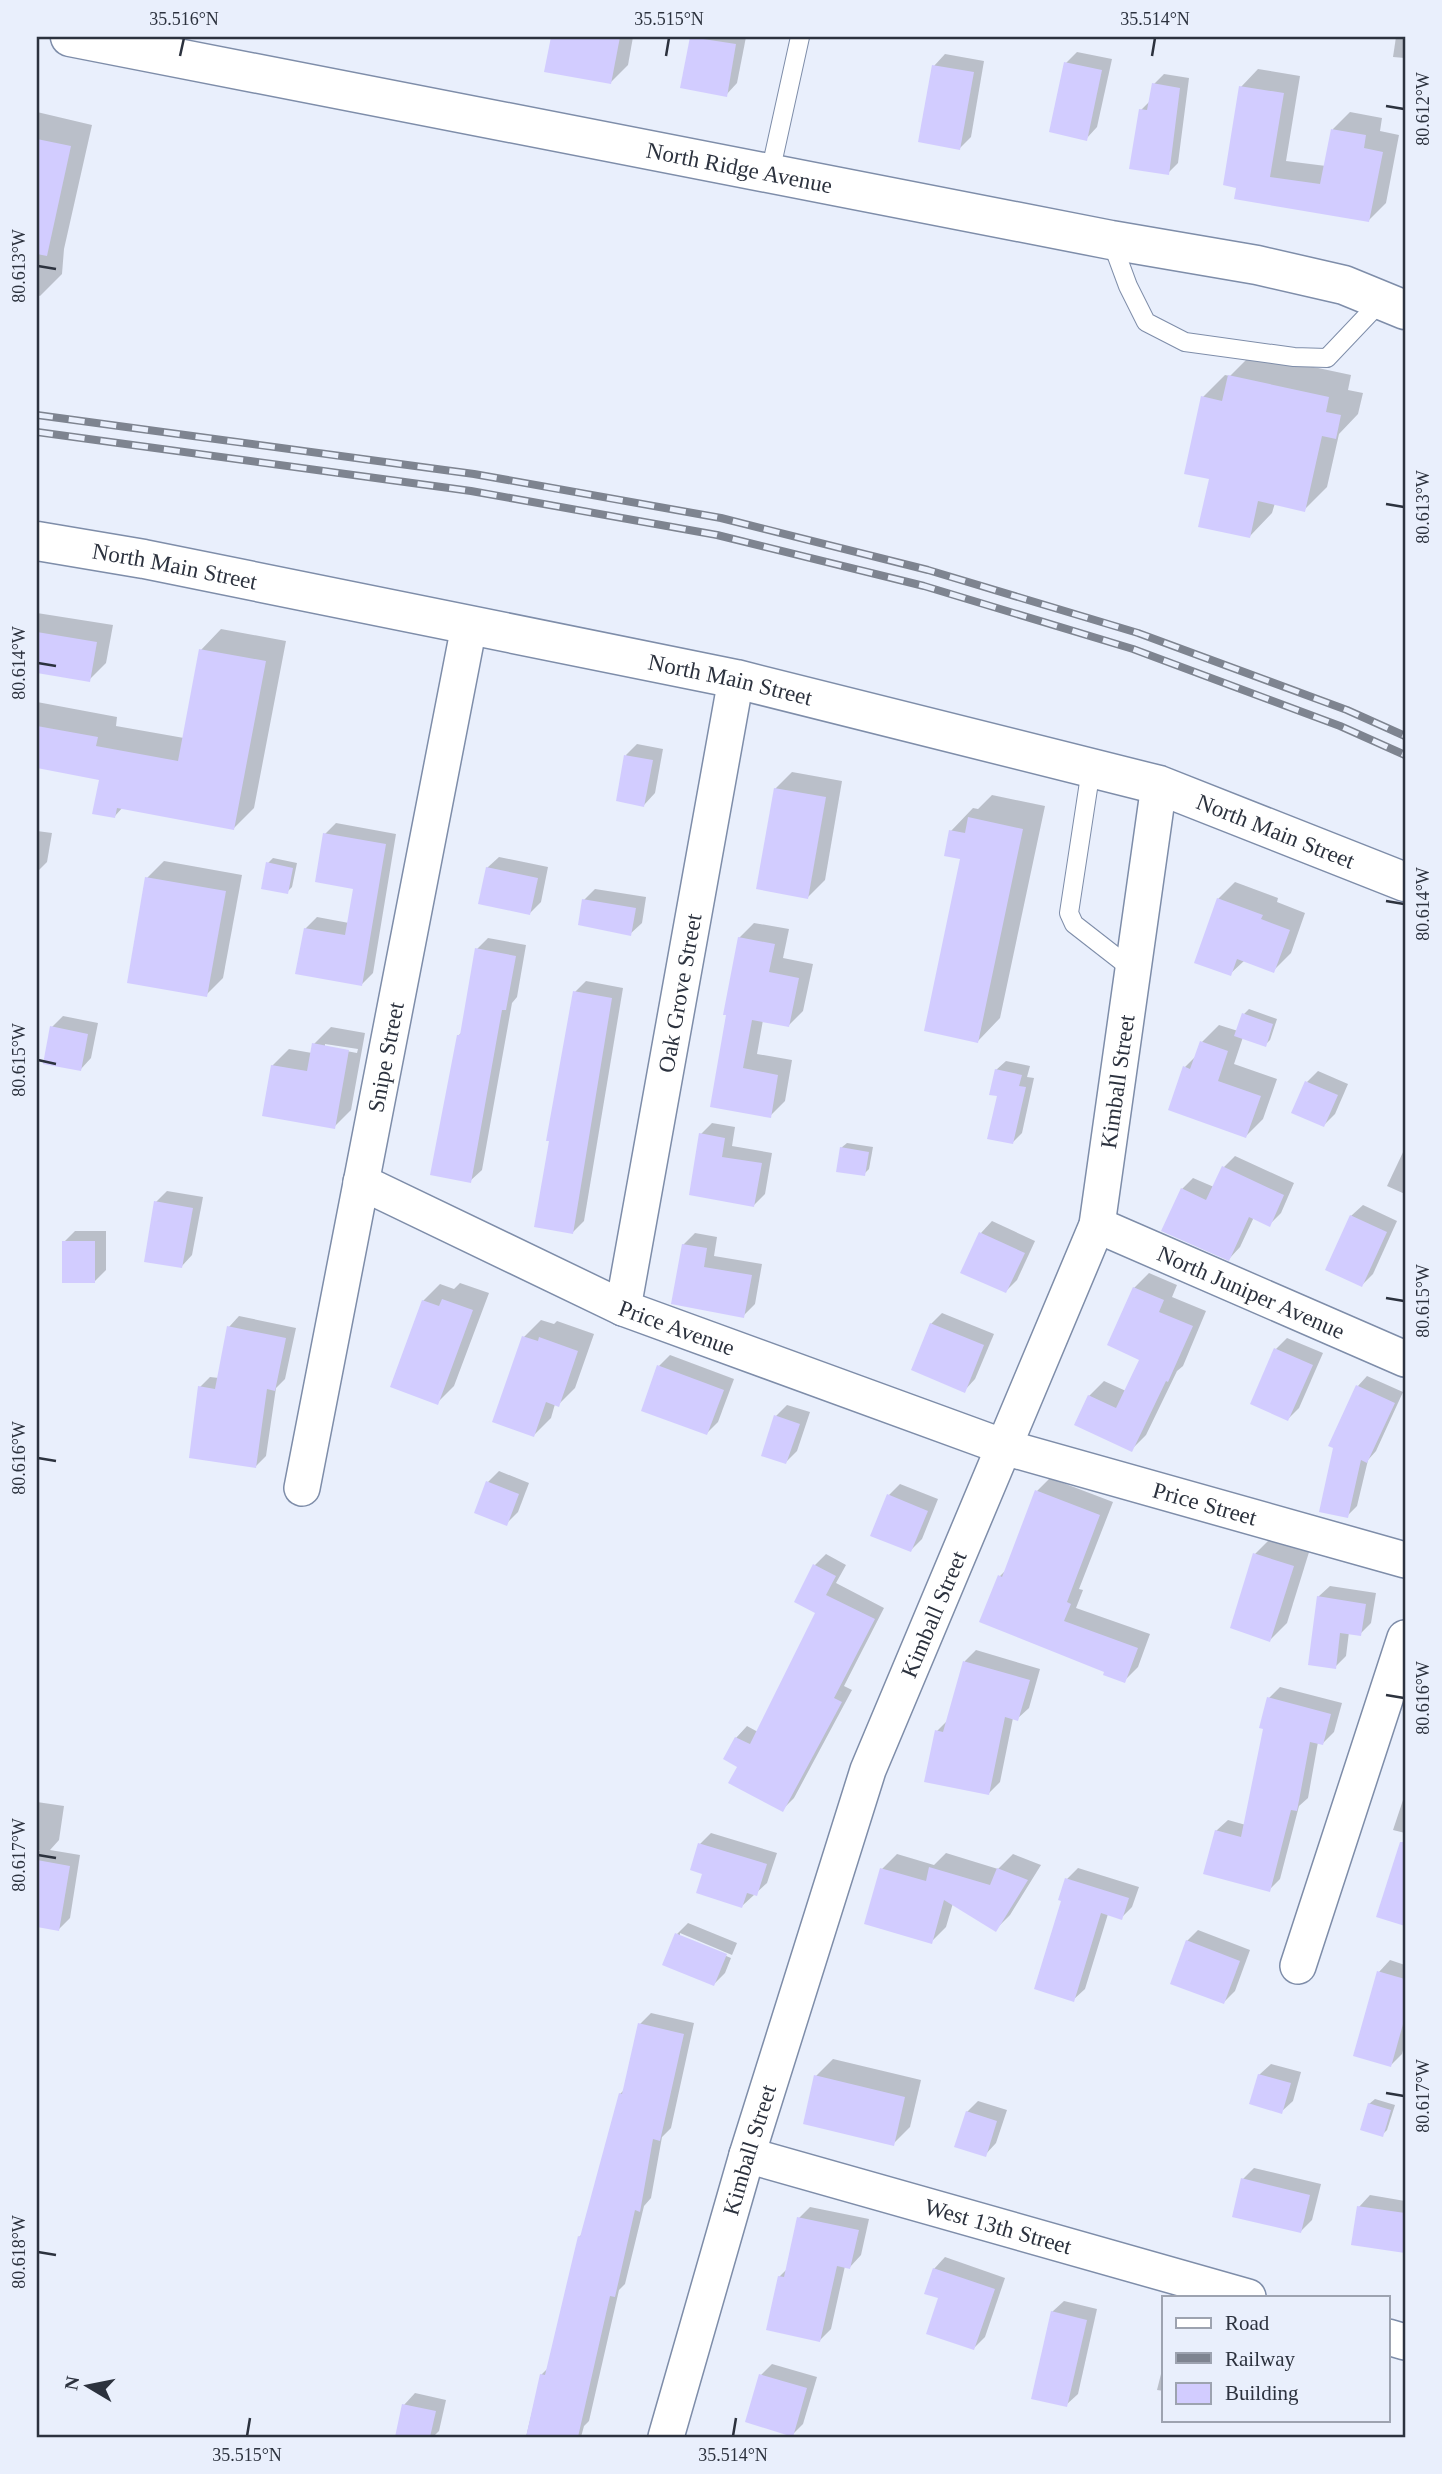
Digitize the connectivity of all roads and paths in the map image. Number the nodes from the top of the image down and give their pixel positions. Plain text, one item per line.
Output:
1 (69, 37) edge
2 (800, 37) edge
3 (141, 44) edge
4 (770, 173) junction
5 (1111, 240) junction
6 (1394, 305) edge
7 (37, 541) edge
8 (468, 626) junction
9 (736, 679) junction
10 (1091, 769) junction
11 (1159, 785) junction
12 (1405, 882) edge
13 (1133, 970) junction
14 (361, 1182) junction
15 (1097, 1224) junction
16 (623, 1308) junction
17 (1405, 1359) edge
18 (1004, 1447) junction
19 (302, 1488) dead end
20 (1405, 1560) edge
21 (1405, 1638) edge
22 (1298, 1966) dead end
23 (747, 2155) junction
24 (1244, 2296) edge
25 (666, 2437) edge

1 - 3 main road, North Ridge Avenue
2 - 4 lane
3 - 4 main road, North Ridge Avenue
4 - 5 main road, North Ridge Avenue
5 - 6 main road, North Ridge Avenue
5 - 6 lane
7 - 8 main road, North Main Street
8 - 9 main road, North Main Street
8 - 14 street, Snipe Street
9 - 10 main road, North Main Street
9 - 16 street, Oak Grove Street
10 - 11 main road, North Main Street
10 - 13 lane
11 - 12 main road, North Main Street
11 - 13 street, Kimball Street
13 - 15 street, Kimball Street
14 - 16 street, Price Avenue
14 - 19 street, Snipe Street
15 - 17 street, North Juniper Avenue
15 - 18 street, Kimball Street
16 - 18 street, Price Avenue
18 - 20 street, Price Street
18 - 23 street, Kimball Street
21 - 22 street
23 - 24 street, West 13th Street
23 - 25 street, Kimball Street

